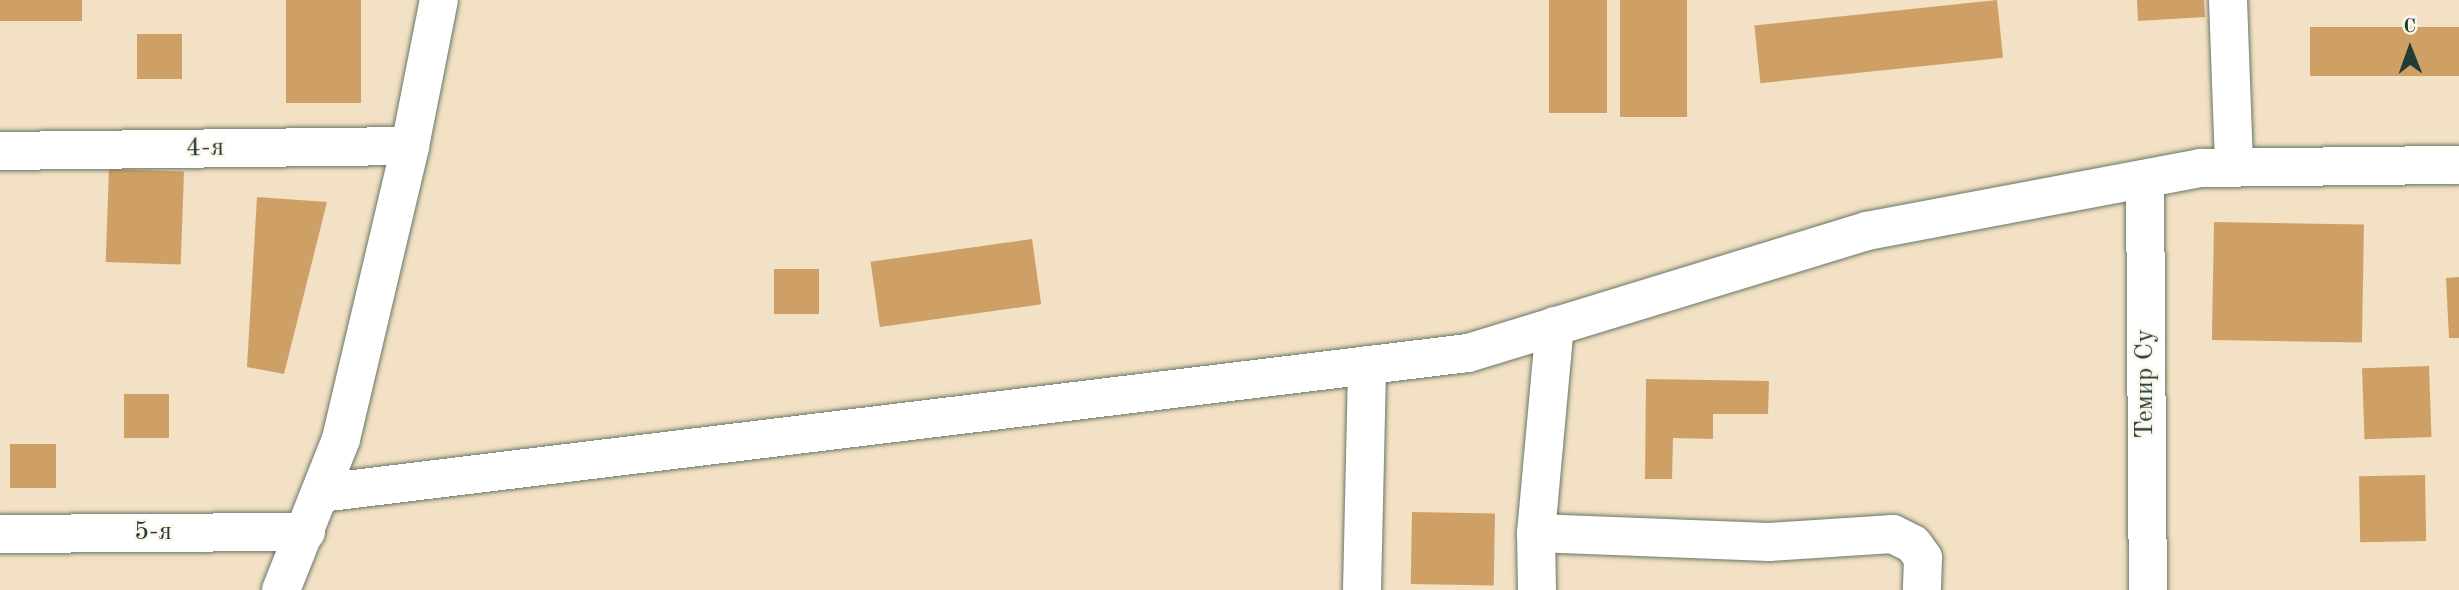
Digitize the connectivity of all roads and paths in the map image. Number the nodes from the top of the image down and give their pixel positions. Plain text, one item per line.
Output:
1 (439, 0) edge
2 (2228, 0) edge
3 (410, 146) junction
4 (0, 151) edge
5 (2459, 165) edge
6 (2234, 167) junction
7 (2144, 178) junction
8 (1555, 326) junction
9 (1367, 365) junction
10 (321, 493) junction
11 (306, 532) junction
12 (1536, 533) junction
13 (0, 534) edge
14 (285, 587) edge
15 (1362, 590) edge
16 (1537, 590) edge
17 (1922, 590) edge
18 (2148, 590) edge

1 - 3 street
2 - 6 street
3 - 4 street, 4-я
3 - 10 street
5 - 6 street
6 - 7 street
7 - 8 street
7 - 18 street, Темир Су
8 - 9 street
8 - 12 street
9 - 10 street
9 - 15 street
10 - 11 street
11 - 13 street, 5-я
11 - 14 street
12 - 16 street
12 - 17 street

